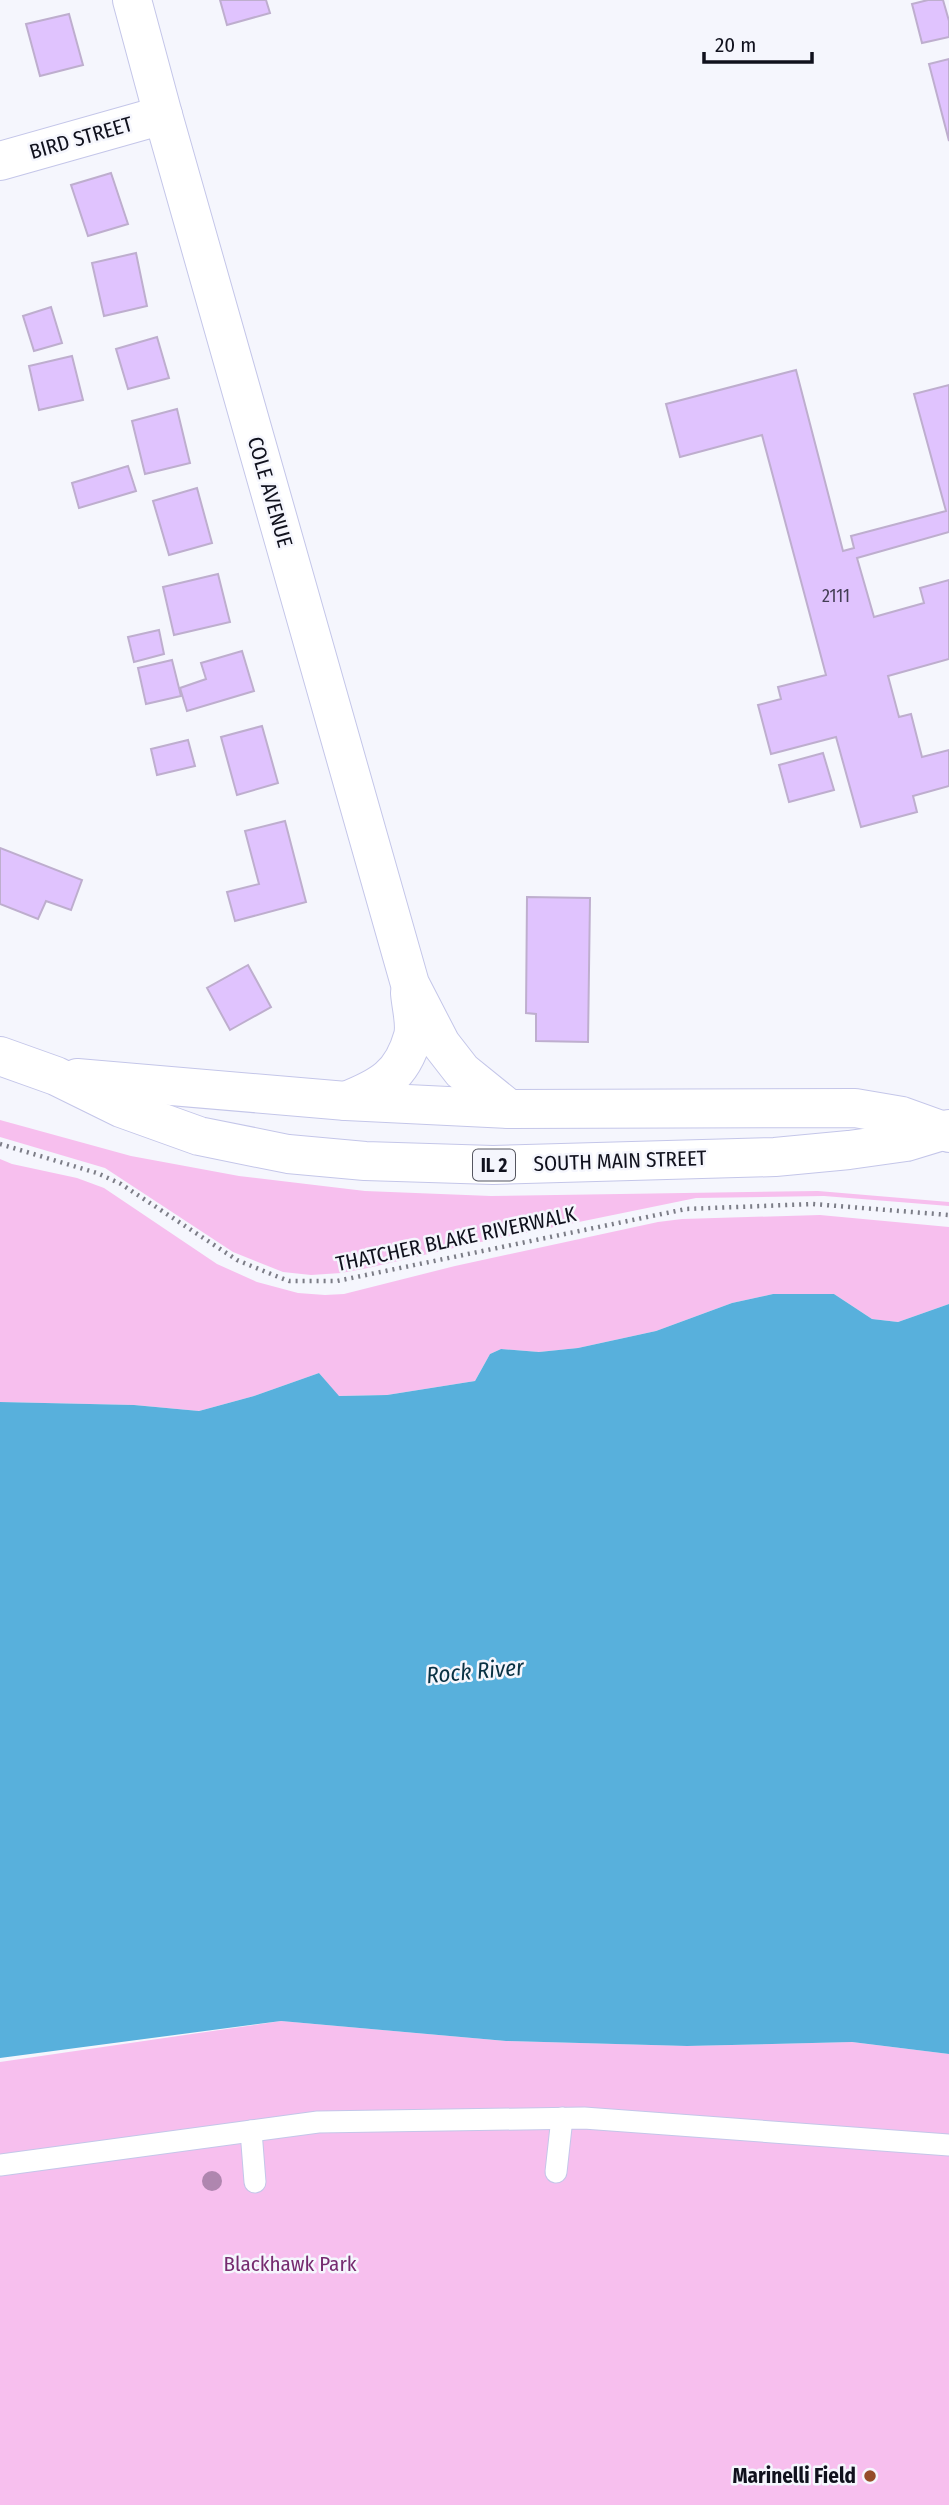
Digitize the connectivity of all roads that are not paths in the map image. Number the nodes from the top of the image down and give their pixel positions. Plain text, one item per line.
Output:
1 (132, 0) edge
2 (163, 115) junction
3 (0, 161) edge
4 (410, 984) junction
5 (0, 1056) edge
6 (56, 1076) junction
7 (346, 1101) junction
8 (509, 1109) junction
9 (947, 1130) edge
10 (562, 2118) junction
11 (251, 2131) junction
12 (949, 2145) edge
13 (0, 2165) edge
14 (556, 2172) dead end
15 (255, 2182) dead end

1 - 2 main road, COLE AVENUE
2 - 3 main road, BIRD STREET
2 - 4 main road, COLE AVENUE
4 - 7 main road, COLE AVENUE
4 - 8 main road, COLE AVENUE
5 - 6 main road, SOUTH MAIN STREET / IL 2
6 - 7 main road, SOUTH MAIN STREET / IL 2
6 - 9 main road, SOUTH MAIN STREET / IL 2
7 - 8 main road, SOUTH MAIN STREET / IL 2
8 - 9 main road, SOUTH MAIN STREET / IL 2
10 - 11 lane
10 - 12 lane
10 - 14 lane
11 - 13 lane
11 - 15 lane

